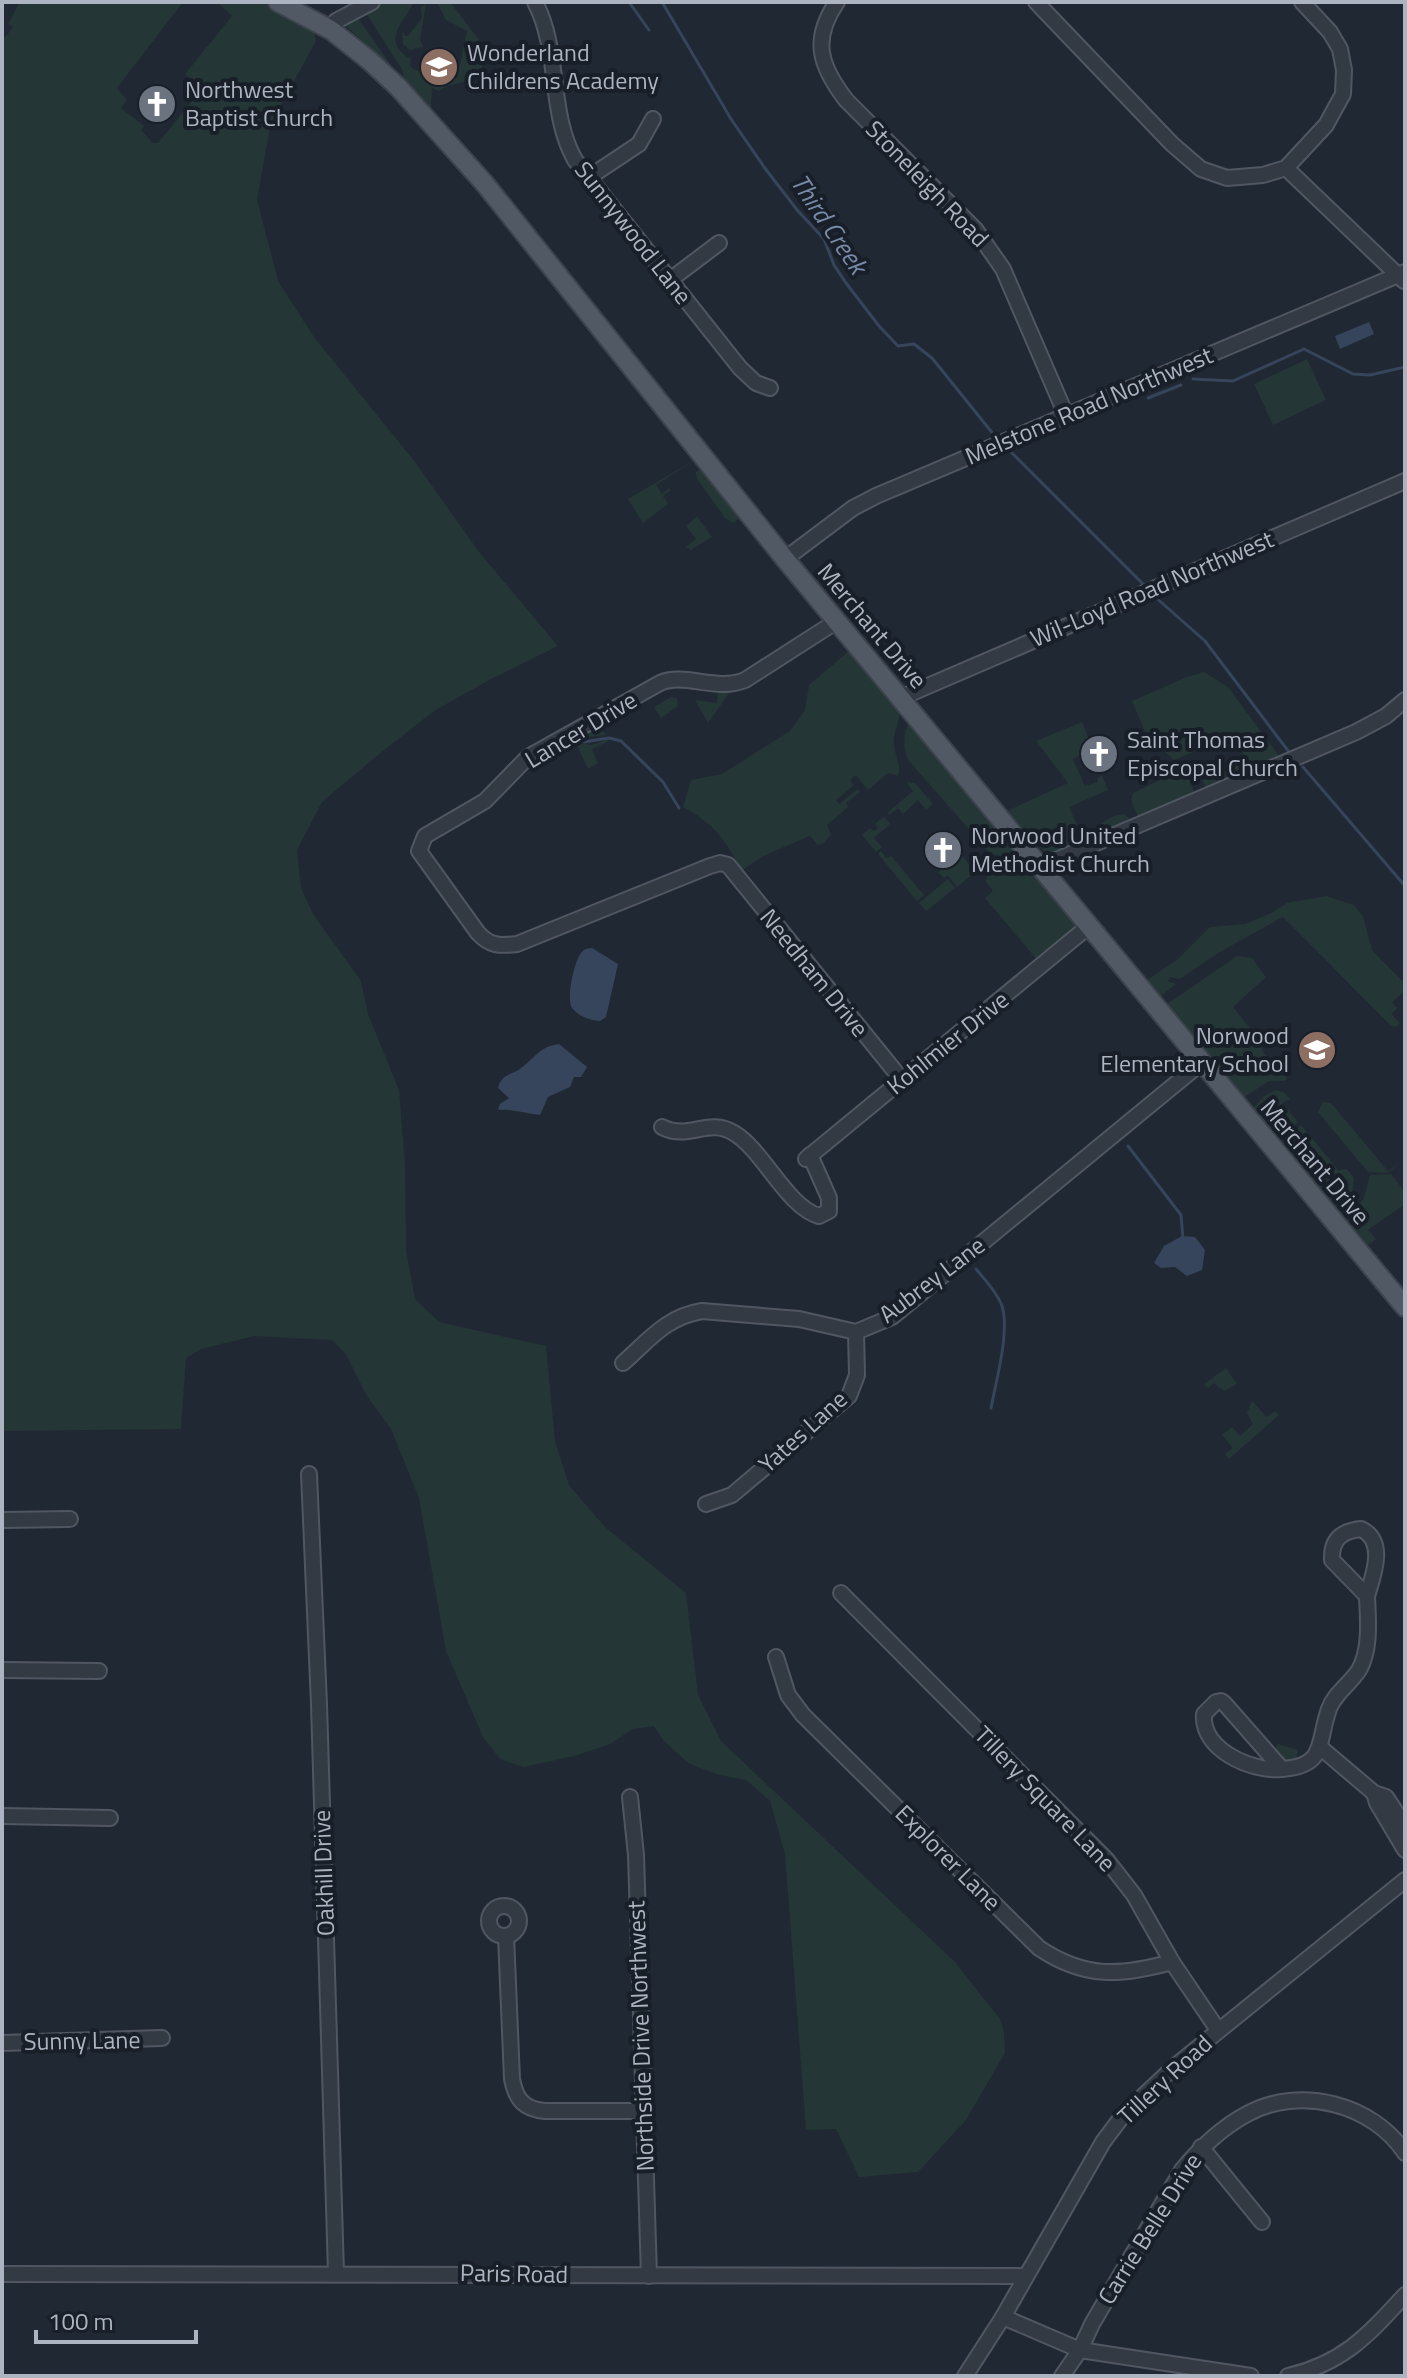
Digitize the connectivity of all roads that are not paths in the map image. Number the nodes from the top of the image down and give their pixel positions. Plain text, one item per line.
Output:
1 (278, 2) edge
2 (372, 2) edge
3 (535, 2) edge
4 (837, 2) edge
5 (1036, 2) edge
6 (1302, 2) edge
7 (331, 30) junction
8 (653, 119) dead end
9 (1286, 168) junction
10 (588, 178) junction
11 (719, 243) dead end
12 (1403, 276) edge
13 (670, 280) junction
14 (770, 388) dead end
15 (1066, 415) junction
16 (1405, 481) edge
17 (785, 559) junction
18 (837, 621) junction
19 (900, 698) junction
20 (1405, 700) edge
21 (728, 865) joint
22 (1040, 867) junction
23 (1089, 926) junction
24 (1201, 1063) junction
25 (902, 1080) junction
26 (662, 1127) dead end
27 (1405, 1307) edge
28 (856, 1332) junction
29 (623, 1363) dead end
30 (309, 1474) dead end
31 (706, 1504) dead end
32 (70, 1519) dead end
33 (2, 1520) edge
34 (841, 1593) dead end
35 (1367, 1596) junction
36 (776, 1657) dead end
37 (2, 1670) edge
38 (99, 1671) dead end
39 (1321, 1748) junction
40 (1282, 1769) junction
41 (1374, 1793) junction
42 (630, 1797) dead end
43 (2, 1816) edge
44 (110, 1818) dead end
45 (1405, 1826) edge
46 (1405, 1850) edge
47 (1405, 1880) edge
48 (506, 1936) dead end
49 (1172, 1962) junction
50 (1218, 2030) junction
51 (162, 2038) dead end
52 (2, 2043) edge
53 (643, 2111) junction
54 (1201, 2147) junction
55 (1405, 2153) edge
56 (1262, 2222) dead end
57 (336, 2273) junction
58 (2, 2274) edge
59 (649, 2276) junction
60 (1026, 2276) junction
61 (1405, 2295) edge
62 (1003, 2317) junction
63 (1080, 2350) junction
64 (1188, 2371) edge
65 (965, 2376) edge
66 (1062, 2376) edge
67 (1251, 2376) edge
68 (1288, 2376) edge

1 - 7 main road, Merchant Drive
2 - 7 street
3 - 10 street, Sunnywood Lane
4 - 15 street, Stoneleigh Road
5 - 9 street
6 - 9 street
7 - 17 main road, Merchant Drive
8 - 10 street
9 - 12 street
10 - 13 street, Sunnywood Lane
11 - 13 street
12 - 15 street, Melstone Road Northwest
13 - 14 street, Sunnywood Lane
15 - 17 street, Melstone Road Northwest
16 - 19 street, Wil-Loyd Road Northwest
17 - 18 main road, Merchant Drive
18 - 19 main road, Merchant Drive
18 - 21 street, Lancer Drive
19 - 22 main road, Merchant Drive
20 - 22 street
21 - 25 street, Needham Drive
22 - 23 main road, Merchant Drive
23 - 24 main road, Merchant Drive
23 - 25 street, Kohlmier Drive
24 - 27 main road, Merchant Drive
24 - 28 street, Aubrey Lane
25 - 26 street, Kohlmier Drive
28 - 29 street, Aubrey Lane
28 - 31 street, Yates Lane
30 - 57 street, Oakhill Drive
32 - 33 street
34 - 49 street, Tillery Square Lane
35 - 35 street
35 - 39 street
36 - 49 street, Explorer Lane
37 - 38 street
39 - 40 street
39 - 41 street
40 - 40 street
41 - 45 street
41 - 46 street
42 - 53 street, Northside Drive Northwest
43 - 44 street
47 - 50 street, Tillery Road
48 - 53 street
49 - 50 street, Tillery Square Lane
50 - 60 street, Tillery Road
51 - 52 street, Sunny Lane
53 - 59 street, Northside Drive Northwest
54 - 55 street, Carrie Belle Drive
54 - 56 street
54 - 63 street, Carrie Belle Drive
57 - 58 street, Paris Road
57 - 59 street, Paris Road
59 - 60 street, Paris Road
60 - 62 street, Tillery Road
61 - 68 street
62 - 63 street
62 - 65 street, Tillery Road
63 - 64 street
63 - 66 street, Carrie Belle Drive
64 - 67 street

